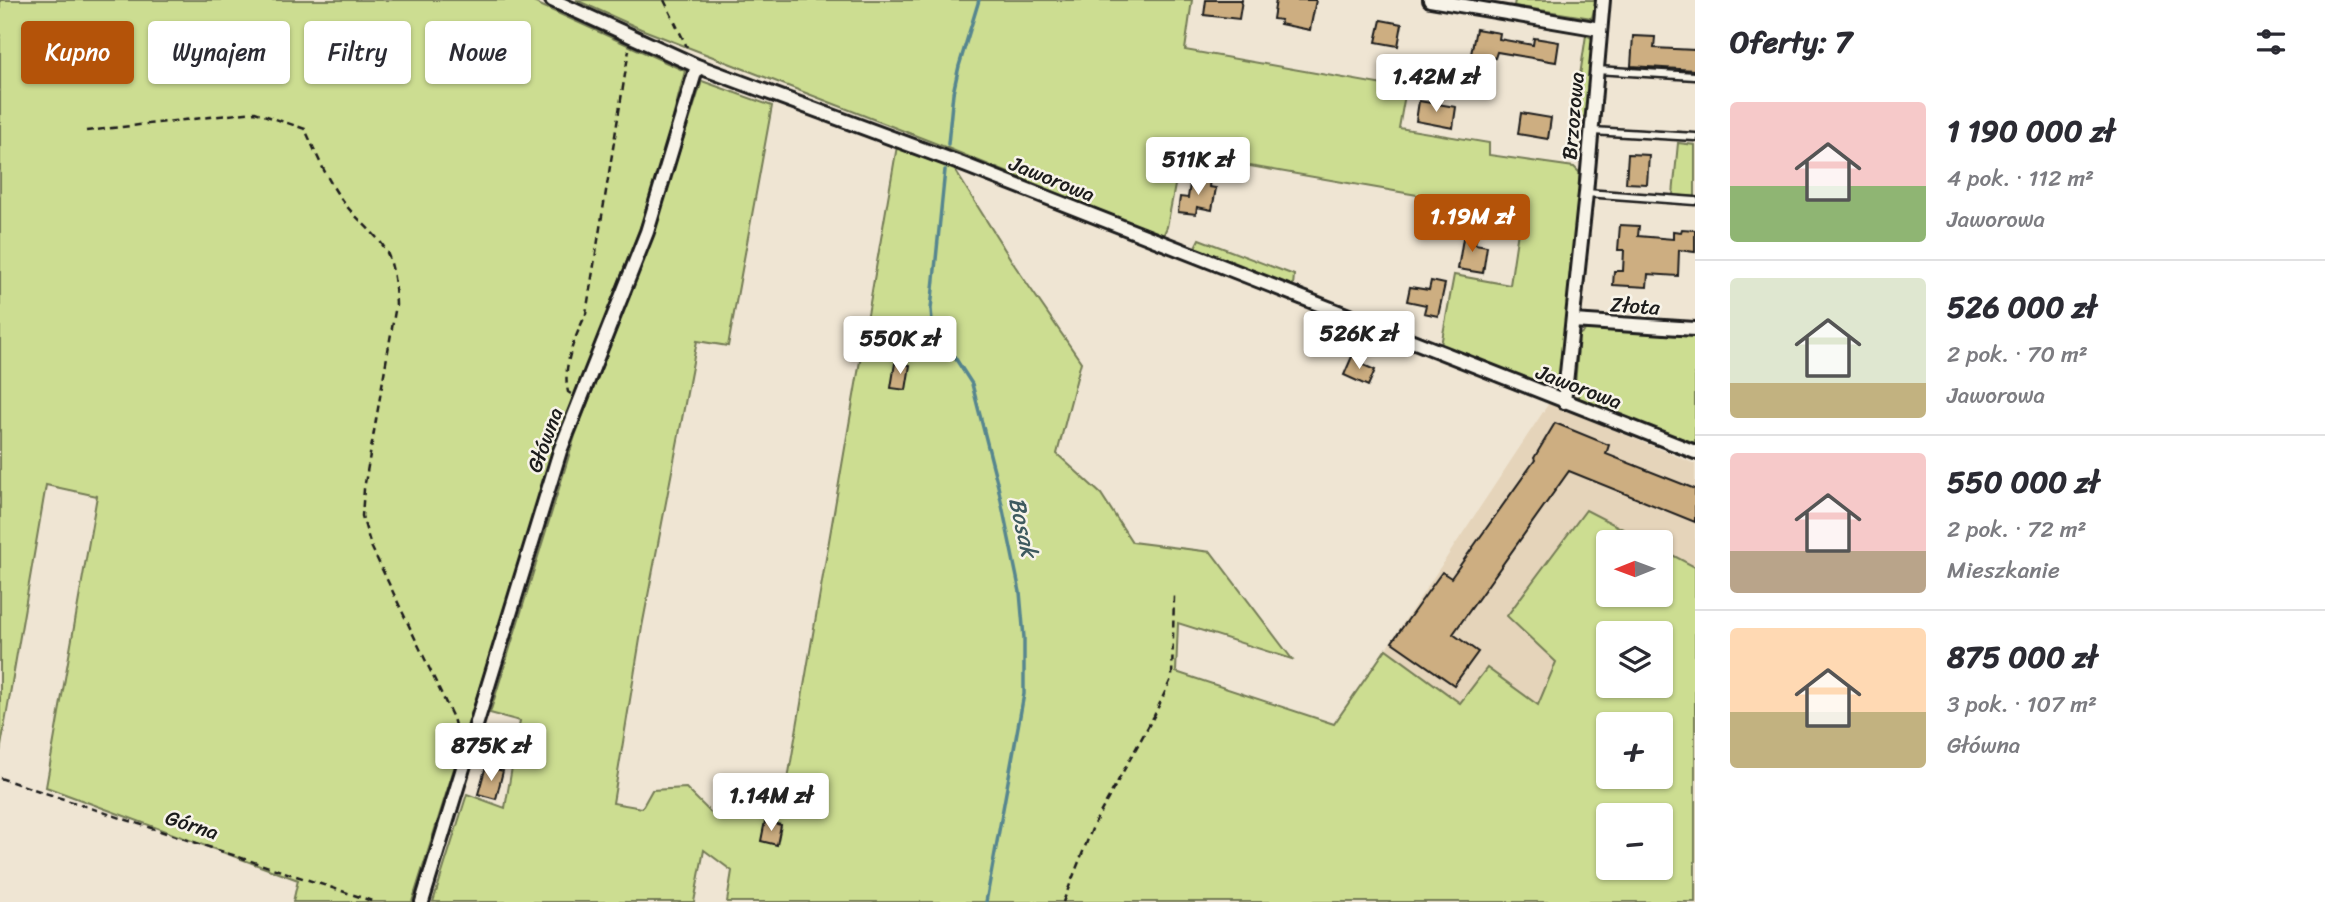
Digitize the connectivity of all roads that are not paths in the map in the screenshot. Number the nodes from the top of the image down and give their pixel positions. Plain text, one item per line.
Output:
1 (552, 0) edge
2 (1430, 0) edge
3 (1603, 0) edge
4 (1600, 29) junction
5 (696, 66) junction
6 (1596, 69) junction
7 (1695, 76) edge
8 (1590, 131) junction
9 (1695, 137) edge
10 (1586, 193) junction
11 (1695, 201) edge
12 (1573, 321) junction
13 (1695, 329) edge
14 (1564, 402) junction
15 (1695, 452) edge
16 (422, 902) edge

1 - 5 street, Jaworowa
2 - 4 street
3 - 4 street, Brzozowa
4 - 6 street, Brzozowa
5 - 14 street, Jaworowa
5 - 16 street, Główna
6 - 7 lane
6 - 8 street, Brzozowa
8 - 9 lane
8 - 10 street, Brzozowa
10 - 11 lane
10 - 12 street, Brzozowa
12 - 13 street, Złota
12 - 14 street, Brzozowa
14 - 15 street, Jaworowa

